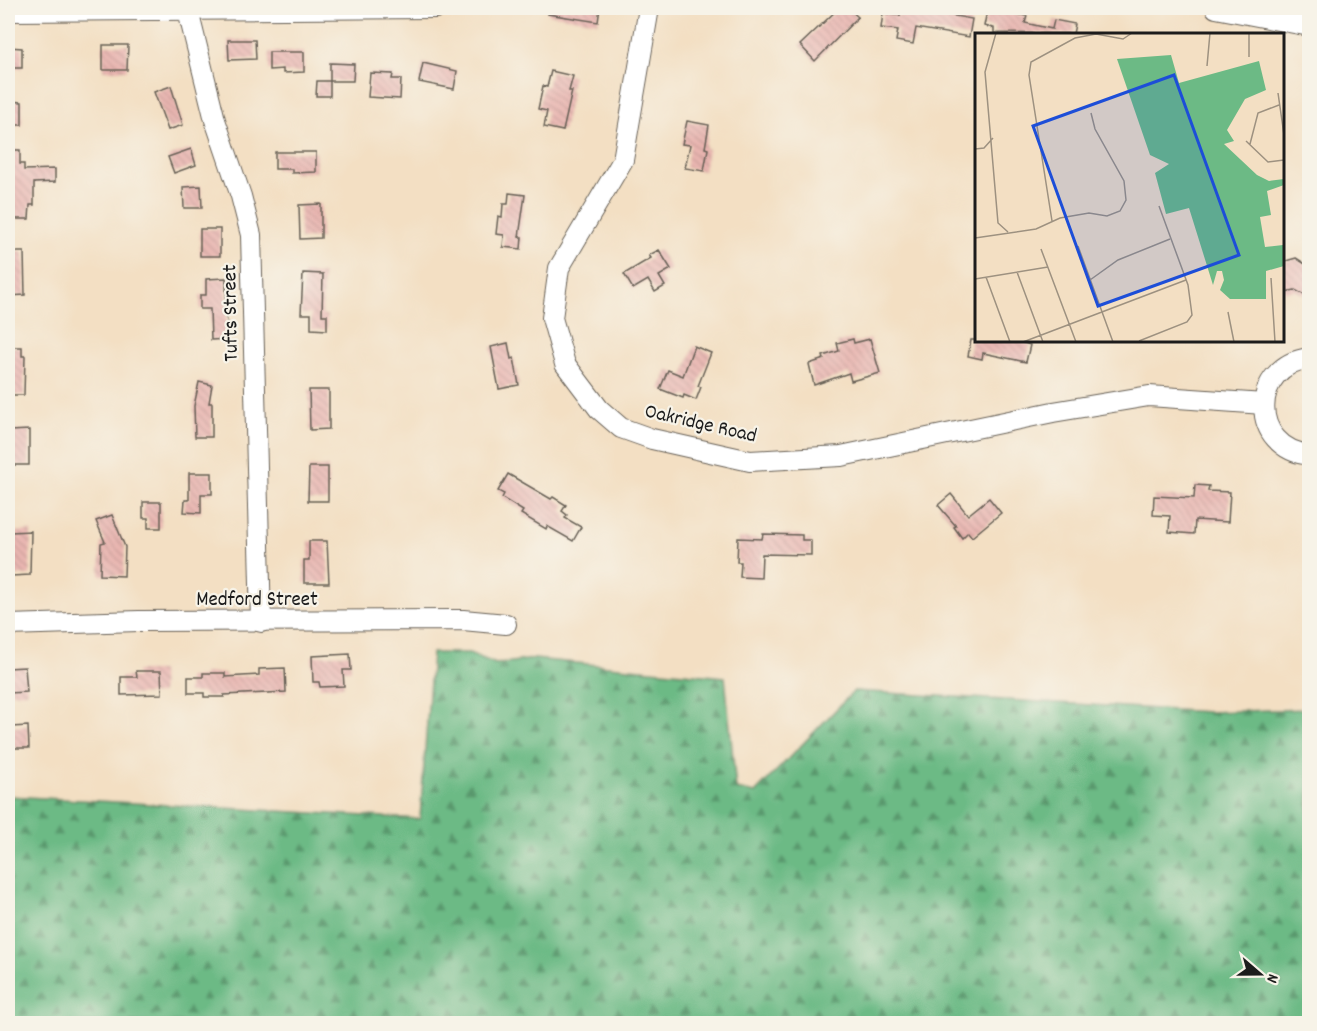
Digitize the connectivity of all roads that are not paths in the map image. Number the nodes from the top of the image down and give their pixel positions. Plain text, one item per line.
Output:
1 (435, 8) edge
2 (650, 8) edge
3 (1216, 8) edge
4 (8, 11) edge
5 (188, 11) junction
6 (1310, 26) edge
7 (1310, 358) edge
8 (1264, 404) junction
9 (1310, 455) edge
10 (261, 622) junction
11 (506, 624) dead end
12 (8, 625) edge

1 - 5 street
2 - 8 street, Oakridge Road
3 - 6 street
4 - 5 street
5 - 10 street, Tufts Street
7 - 8 street
8 - 9 street
10 - 11 street, Medford Street
10 - 12 street, Medford Street

